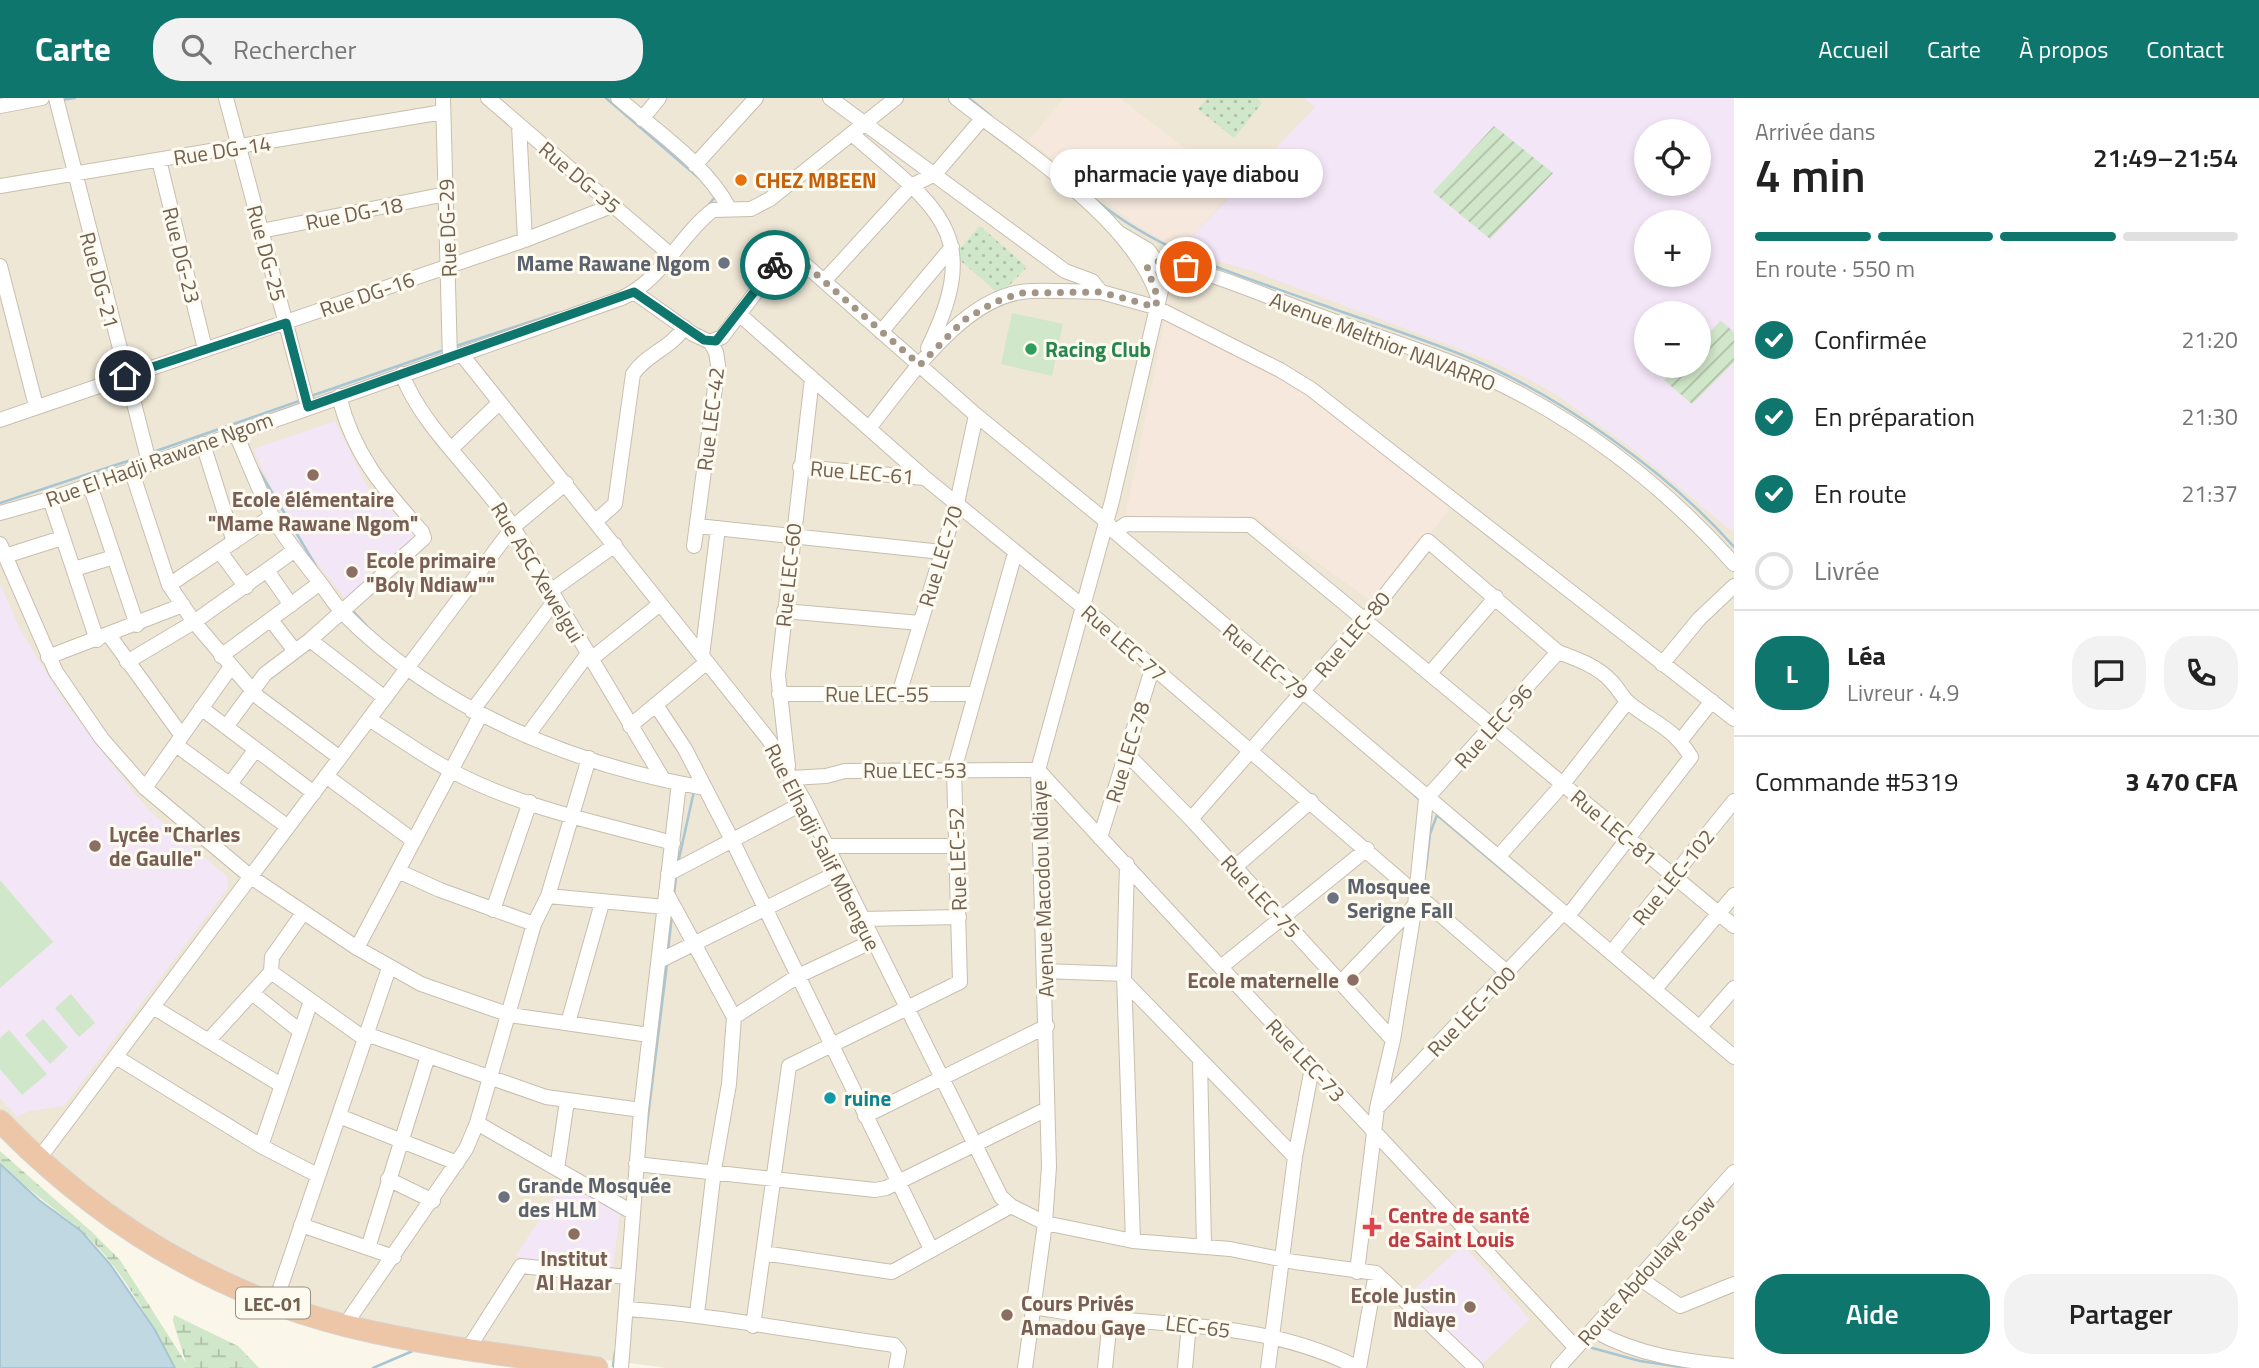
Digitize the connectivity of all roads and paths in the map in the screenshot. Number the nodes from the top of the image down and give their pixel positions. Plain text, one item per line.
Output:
1 (42, 98) edge
2 (56, 98) edge
3 (226, 98) edge
4 (488, 98) edge
5 (618, 98) edge
6 (659, 98) edge
7 (756, 98) edge
8 (830, 98) edge
9 (896, 98) edge
10 (956, 98) edge
11 (443, 105) edge
12 (0, 106) edge
13 (642, 119) junction
14 (982, 119) junction
15 (867, 122) junction
16 (519, 125) junction
17 (852, 134) junction
18 (238, 148) junction
19 (159, 160) junction
20 (695, 165) junction
21 (73, 174) junction
22 (935, 174) junction
23 (0, 186) edge
24 (911, 186) junction
25 (446, 194) junction
26 (614, 205) junction
27 (729, 208) junction
28 (261, 231) junction
29 (525, 240) junction
30 (952, 247) junction
31 (673, 256) junction
32 (801, 261) joint
33 (0, 266) edge
34 (448, 266) junction
35 (1156, 270) junction
36 (825, 281) junction
37 (634, 292) junction
38 (1101, 292) junction
39 (1156, 302) junction
40 (739, 314) junction
41 (286, 323) junction
42 (684, 327) junction
43 (881, 332) junction
44 (710, 342) junction
45 (205, 349) junction
46 (456, 357) junction
47 (920, 365) junction
48 (402, 374) junction
49 (125, 376) junction
50 (812, 378) junction
51 (339, 396) junction
52 (499, 403) junction
53 (36, 406) junction
54 (308, 407) junction
55 (976, 415) junction
56 (0, 419) edge
57 (869, 428) junction
58 (235, 432) junction
59 (203, 443) junction
60 (453, 448) junction
61 (149, 462) junction
62 (800, 467) junction
63 (131, 469) junction
64 (925, 478) junction
65 (566, 483) junction
66 (90, 485) junction
67 (50, 499) junction
68 (957, 503) junction
69 (0, 513) edge
70 (272, 516) junction
71 (596, 521) junction
72 (697, 526) junction
73 (1110, 526) junction
74 (513, 527) junction
75 (718, 528) junction
76 (793, 536) junction
77 (62, 538) junction
78 (234, 542) junction
79 (615, 545) junction
80 (694, 546) dead end
81 (3, 550) edge
82 (295, 550) junction
83 (220, 552) junction
84 (942, 552) junction
85 (1015, 552) junction
86 (114, 556) junction
87 (1734, 564) edge
88 (74, 569) junction
89 (268, 572) junction
90 (320, 583) junction
91 (169, 585) junction
92 (1734, 586) edge
93 (246, 587) junction
94 (554, 594) junction
95 (1496, 597) junction
96 (660, 604) junction
97 (183, 605) junction
98 (291, 605) junction
99 (1082, 606) junction
100 (784, 611) junction
101 (342, 612) junction
102 (1366, 619) junction
103 (271, 620) junction
104 (194, 622) junction
105 (920, 623) junction
106 (136, 625) junction
107 (103, 637) junction
108 (310, 640) junction
109 (295, 651) junction
110 (1558, 652) junction
111 (221, 656) junction
112 (48, 657) junction
113 (588, 657) junction
114 (705, 659) junction
115 (127, 662) junction
116 (1662, 664) junction
117 (1153, 666) junction
118 (230, 668) junction
119 (407, 668) junction
120 (1431, 672) junction
121 (251, 691) junction
122 (1303, 692) junction
123 (779, 694) junction
124 (899, 694) junction
125 (975, 694) junction
126 (385, 698) junction
127 (1627, 702) junction
128 (1712, 702) junction
129 (656, 705) junction
130 (201, 708) junction
131 (476, 713) junction
132 (369, 719) junction
133 (1734, 719) edge
134 (630, 726) junction
135 (226, 727) junction
136 (1494, 727) junction
137 (527, 736) junction
138 (1681, 740) junction
139 (179, 741) junction
140 (256, 750) junction
141 (1252, 751) junction
142 (1127, 754) junction
143 (340, 758) junction
144 (589, 758) junction
145 (954, 770) junction
146 (1038, 770) junction
147 (451, 771) junction
148 (790, 775) junction
149 (326, 776) junction
150 (663, 779) junction
151 (679, 783) junction
152 (230, 784) junction
153 (1563, 784) junction
154 (145, 788) junction
155 (705, 788) junction
156 (314, 793) junction
157 (1426, 799) junction
158 (1311, 801) junction
159 (1734, 801) edge
160 (530, 802) junction
161 (805, 802) junction
162 (573, 816) junction
163 (1191, 819) junction
164 (288, 827) junction
165 (1100, 838) junction
166 (1627, 839) junction
167 (414, 841) junction
168 (733, 842) junction
169 (673, 843) junction
170 (827, 846) junction
171 (958, 846) junction
172 (1367, 849) junction
173 (1499, 856) junction
174 (1127, 864) junction
175 (1234, 868) junction
176 (398, 871) junction
177 (839, 872) junction
178 (668, 874) junction
179 (251, 877) junction
180 (1674, 877) junction
181 (666, 892) junction
182 (1734, 895) edge
183 (548, 896) junction
184 (1415, 899) junction
185 (602, 903) junction
186 (665, 907) junction
187 (766, 909) junction
188 (493, 911) junction
189 (303, 913) junction
190 (1566, 914) junction
191 (1719, 914) junction
192 (959, 917) junction
193 (1281, 918) junction
194 (862, 919) junction
195 (534, 924) junction
196 (1734, 926) edge
197 (873, 941) junction
198 (694, 944) junction
199 (357, 948) junction
200 (1611, 953) junction
201 (659, 961) junction
202 (1221, 967) junction
203 (389, 968) junction
204 (1044, 971) junction
205 (271, 972) junction
206 (1508, 973) junction
207 (799, 976) junction
208 (1125, 978) junction
209 (1341, 982) junction
210 (1734, 988) edge
211 (1655, 989) junction
212 (252, 993) junction
213 (311, 1000) junction
214 (153, 1007) junction
215 (906, 1008) junction
216 (510, 1015) junction
217 (734, 1017) junction
218 (568, 1023) junction
219 (1047, 1026) junction
220 (1700, 1027) junction
221 (300, 1031) junction
222 (649, 1035) junction
223 (365, 1036) junction
224 (209, 1040) junction
225 (1394, 1040) junction
226 (832, 1045) junction
227 (428, 1056) junction
228 (116, 1057) junction
229 (1734, 1057) edge
230 (1200, 1061) junction
231 (1312, 1068) junction
232 (940, 1077) junction
233 (491, 1078) junction
234 (281, 1085) junction
235 (567, 1101) junction
236 (1377, 1108) junction
237 (1047, 1109) junction
238 (641, 1110) junction
239 (338, 1116) junction
240 (865, 1116) junction
241 (0, 1121) edge
242 (477, 1123) junction
243 (1374, 1130) junction
244 (400, 1141) junction
245 (261, 1146) junction
246 (974, 1147) junction
247 (1295, 1157) junction
248 (38, 1160) junction
249 (457, 1163) junction
250 (636, 1164) junction
251 (557, 1168) junction
252 (714, 1170) junction
253 (1734, 1172) edge
254 (317, 1175) junction
255 (774, 1177) junction
256 (388, 1179) junction
257 (897, 1183) junction
258 (433, 1201) junction
259 (1011, 1206) junction
260 (632, 1212) junction
261 (1045, 1223) junction
262 (301, 1225) junction
263 (1133, 1241) junction
264 (1204, 1246) junction
265 (368, 1248) junction
266 (930, 1249) junction
267 (763, 1253) junction
268 (394, 1256) junction
269 (1282, 1260) junction
270 (1357, 1272) junction
271 (1376, 1273) junction
272 (628, 1277) junction
273 (1639, 1278) junction
274 (1734, 1284) edge
275 (275, 1303) junction
276 (1033, 1307) junction
277 (626, 1309) junction
278 (697, 1314) junction
279 (1110, 1319) junction
280 (1189, 1323) junction
281 (345, 1325) junction
282 (753, 1326) junction
283 (1595, 1331) junction
284 (1273, 1337) junction
285 (1576, 1348) junction
286 (468, 1349) junction
287 (1674, 1364) edge
288 (1466, 1365) edge
289 (1029, 1367) edge
290 (1730, 1367) edge
291 (597, 1368) edge
292 (621, 1368) edge
293 (896, 1368) edge
294 (1105, 1368) edge
295 (1185, 1368) edge
296 (1268, 1368) edge
297 (1359, 1368) edge
298 (1558, 1368) edge

1 - 12 street
2 - 21 street, Rue DG-21
3 - 18 street, Rue DG-25
4 - 16 street, Rue DG-35
5 - 13 street
6 - 13 street
7 - 20 street
8 - 15 street
9 - 15 street, Rue El Hadji Rawane Ngom
10 - 14 street
11 - 18 street, Rue DG-14
11 - 25 street, Rue DG-29
13 - 20 street
14 - 22 street
14 - 35 street
15 - 17 street, Rue El Hadji Rawane Ngom
15 - 22 street
16 - 26 street, Rue DG-35
16 - 29 street
17 - 24 street
17 - 27 street, Rue El Hadji Rawane Ngom
18 - 19 street, Rue DG-14
18 - 28 street, Rue DG-25
19 - 21 street, Rue DG-14
19 - 45 street, Rue DG-23
20 - 27 street
21 - 23 street, Rue DG-14
21 - 49 street, Rue DG-21
22 - 24 street
22 - 38 street
24 - 30 street
24 - 36 street
25 - 28 street, Rue DG-18
25 - 34 street, Rue DG-29
26 - 29 street, Rue DG-16
26 - 31 street, Rue DG-35
27 - 31 street, Rue El Hadji Rawane Ngom
28 - 41 street, Rue DG-25
29 - 34 street, Rue DG-16
30 - 43 street
30 - 47 street
31 - 37 street, Rue El Hadji Rawane Ngom
32 - 36 street, Rue LEC-79
32 - 40 street, Rue LEC-42
33 - 53 street
34 - 41 street, Rue DG-16
34 - 46 street, Rue DG-29
35 - 39 street
35 - 87 street, Avenue Melthior NAVARRO
36 - 43 street, Rue LEC-79
37 - 42 street
37 - 46 street, Rue El Hadji Rawane Ngom
38 - 39 street
38 - 47 street
39 - 73 street, Avenue Macodou Ndiaye
39 - 116 street
40 - 44 street, Rue LEC-42
40 - 50 street, Rue LEC-77
41 - 45 street, Rue DG-16
41 - 54 street, Rue DG-25
42 - 44 street
42 - 71 street
43 - 47 street, Rue LEC-79
44 - 72 street, Rue LEC-42
45 - 49 street, Rue DG-16
46 - 48 street, Rue El Hadji Rawane Ngom
46 - 52 street, Rue Elhadji Salif Mbengue
47 - 55 street, Rue LEC-79
47 - 57 street
48 - 51 street, Rue El Hadji Rawane Ngom
48 - 60 street, Rue ASC Xewelgui
49 - 53 street, Rue DG-16
49 - 61 street, Rue DG-21
50 - 57 street, Rue LEC-77
50 - 62 street, Rue LEC-60
51 - 54 street, Rue El Hadji Rawane Ngom
51 - 101 street
52 - 60 street
52 - 65 street, Rue Elhadji Salif Mbengue
53 - 56 street, Rue DG-16
54 - 58 street, Rue El Hadji Rawane Ngom
55 - 68 street, Rue LEC-70
55 - 73 street, Rue LEC-79
57 - 64 street, Rue LEC-77
58 - 59 street, Rue El Hadji Rawane Ngom
58 - 70 street
59 - 61 street, Rue El Hadji Rawane Ngom
59 - 78 street
60 - 74 street, Rue ASC Xewelgui
61 - 63 street, Rue El Hadji Rawane Ngom
62 - 64 street, Rue LEC-61
62 - 76 street, Rue LEC-60
63 - 66 street, Rue El Hadji Rawane Ngom
63 - 91 street
64 - 68 street, Rue LEC-77
65 - 71 street, Rue Elhadji Salif Mbengue
65 - 74 street
66 - 67 street, Rue El Hadji Rawane Ngom
66 - 86 street
67 - 69 street, Rue El Hadji Rawane Ngom
67 - 77 street
68 - 84 street, Rue LEC-70
68 - 85 street, Rue LEC-77
70 - 78 street
70 - 82 street
71 - 79 street, Rue Elhadji Salif Mbengue
72 - 75 street
72 - 80 street, Rue LEC-42
73 - 99 street, Avenue Macodou Ndiaye
73 - 102 street, Rue LEC-81
73 - 122 street, Rue LEC-79
74 - 94 street, Rue ASC Xewelgui
74 - 119 street
75 - 76 street
75 - 114 street
76 - 84 street
76 - 100 street, Rue LEC-60
77 - 81 street
77 - 88 street
78 - 83 street
79 - 94 street
79 - 96 street, Rue Elhadji Salif Mbengue
81 - 112 street
82 - 89 street
82 - 90 street
83 - 91 street
83 - 93 street
84 - 105 street, Rue LEC-70
85 - 99 street, Rue LEC-77
85 - 125 street, Rue LEC-52
86 - 88 street
86 - 106 street
88 - 107 street
89 - 93 street
89 - 98 street
90 - 98 street
90 - 101 street
91 - 97 street
92 - 116 street
93 - 104 street
94 - 113 street, Rue ASC Xewelgui
94 - 131 street
95 - 102 street, Rue LEC-80
95 - 110 street
95 - 120 street
96 - 113 street
96 - 114 street, Rue Elhadji Salif Mbengue
97 - 104 street
97 - 106 street
98 - 103 street
99 - 117 street, Rue LEC-77
99 - 146 street, Avenue Macodou Ndiaye
100 - 105 street
100 - 123 street, Rue LEC-60
101 - 108 street
101 - 119 street
102 - 120 street, Rue LEC-81
102 - 122 street, Rue LEC-80
103 - 109 street
103 - 111 street
104 - 111 street
104 - 115 street
105 - 124 street, Rue LEC-70
106 - 107 street
107 - 112 street
107 - 115 street
108 - 109 street
108 - 126 street
109 - 121 street
110 - 127 street
110 - 136 street, Rue LEC-96
111 - 118 street
112 - 154 street
113 - 134 street, Rue ASC Xewelgui
113 - 137 street
114 - 129 street
114 - 148 street, Rue Elhadji Salif Mbengue
115 - 139 street
116 - 128 street
117 - 141 street, Rue LEC-77
117 - 142 street, Rue LEC-78
118 - 121 street
118 - 130 street
119 - 126 street
119 - 131 street
120 - 136 street, Rue LEC-81
121 - 135 street
121 - 143 street
122 - 141 street, Rue LEC-80
122 - 157 street, Rue LEC-79
123 - 124 street, Rue LEC-55
123 - 148 street, Rue LEC-60
124 - 125 street, Rue LEC-55
125 - 145 street, Rue LEC-52
126 - 132 street
127 - 138 street
127 - 153 street
128 - 133 street
128 - 138 street
129 - 134 street
129 - 155 street
130 - 135 street
130 - 139 street
131 - 137 street
131 - 147 street
132 - 143 street
132 - 147 street
134 - 150 street, Rue ASC Xewelgui
135 - 140 street
136 - 153 street, Rue LEC-81
136 - 157 street, Rue LEC-96
137 - 144 street
138 - 166 street, Rue LEC-100
139 - 152 street
139 - 154 street
140 - 152 street
140 - 156 street
141 - 158 street, Rue LEC-77
141 - 163 street, Rue LEC-80
142 - 163 street, Rue LEC-75
142 - 165 street, Rue LEC-78
143 - 149 street
144 - 150 street
144 - 162 street
145 - 146 street, Rue LEC-53
145 - 148 street, Rue LEC-53
145 - 171 street, Rue LEC-52
146 - 165 street, Rue LEC-73
146 - 204 street, Avenue Macodou Ndiaye
147 - 160 street
147 - 167 street
148 - 161 street, Rue Elhadji Salif Mbengue
149 - 156 street
149 - 167 street
150 - 151 street
151 - 155 street
151 - 169 street
152 - 164 street
153 - 166 street, Rue LEC-81
153 - 173 street
154 - 179 street
155 - 168 street
156 - 164 street
157 - 173 street, Rue LEC-79
157 - 184 street
158 - 172 street, Rue LEC-77
158 - 175 street
159 - 180 street, Rue LEC-102
160 - 162 street
160 - 188 street
161 - 168 street
161 - 170 street, Rue Elhadji Salif Mbengue
162 - 169 street
162 - 183 street
163 - 175 street, Rue LEC-75
164 - 179 street
165 - 174 street, Rue LEC-73
166 - 180 street, Rue LEC-81
166 - 190 street, Rue LEC-100
167 - 176 street
168 - 178 street
168 - 187 street
169 - 178 street
170 - 171 street
170 - 177 street, Rue Elhadji Salif Mbengue
171 - 192 street, Rue LEC-52
172 - 184 street, Rue LEC-77
172 - 193 street
173 - 190 street, Rue LEC-79
174 - 202 street, Rue LEC-73
174 - 208 street
175 - 193 street, Rue LEC-75
176 - 188 street
176 - 199 street
177 - 187 street
177 - 194 street, Rue Elhadji Salif Mbengue
178 - 181 street
179 - 189 street
179 - 214 street
180 - 191 street, Rue LEC-81
180 - 200 street, Rue LEC-102
181 - 186 street
181 - 198 street
182 - 191 street
183 - 185 street
183 - 195 street
184 - 206 street, Rue LEC-77
184 - 209 street
184 - 225 street
185 - 186 street
185 - 218 street
186 - 201 street
187 - 198 street
187 - 207 street
188 - 195 street
189 - 199 street
189 - 205 street
190 - 200 street, Rue LEC-79
190 - 206 street, Rue LEC-100
191 - 196 street, Rue LEC-81
191 - 211 street
192 - 194 street
192 - 215 street, Rue LEC-52
193 - 202 street
193 - 209 street, Rue LEC-75
194 - 197 street, Rue Elhadji Salif Mbengue
195 - 216 street
197 - 207 street
197 - 215 street, Rue Elhadji Salif Mbengue
198 - 201 street
198 - 217 street
199 - 203 street
200 - 211 street, Rue LEC-79
201 - 222 street
202 - 231 street, Rue LEC-73
203 - 216 street
203 - 223 street
204 - 208 street
204 - 219 street, Avenue Macodou Ndiaye
205 - 212 street
205 - 213 street
206 - 236 street, Rue LEC-100
207 - 217 street
207 - 226 street
208 - 230 street
208 - 263 street
209 - 225 street, Rue LEC-75
210 - 220 street
211 - 220 street, Rue LEC-79
212 - 221 street
212 - 224 street
213 - 221 street
213 - 223 street
214 - 224 street
214 - 228 street
215 - 226 street, Rue LEC-52
215 - 232 street, Rue Elhadji Salif Mbengue
216 - 218 street
216 - 233 street
217 - 252 street
218 - 222 street
219 - 232 street
219 - 237 street, Avenue Macodou Ndiaye
220 - 229 street, Rue LEC-79
221 - 234 street
222 - 238 street
223 - 227 street
223 - 239 street
224 - 234 street
225 - 236 street
226 - 240 street
226 - 255 street, Rue LEC-52
227 - 233 street
227 - 244 street
228 - 245 street
228 - 248 street
230 - 247 street
230 - 264 street
231 - 243 street, Rue LEC-73
231 - 247 street
232 - 240 street
232 - 246 street, Rue Elhadji Salif Mbengue
233 - 235 street
233 - 242 street
234 - 245 street
235 - 238 street
235 - 251 street
236 - 243 street
237 - 246 street
237 - 261 street, Avenue Macodou Ndiaye
238 - 250 street
239 - 244 street
239 - 254 street
240 - 257 street
241 - 248 highway, LEC-01
242 - 249 street
242 - 251 street
243 - 270 street
243 - 285 street, Rue LEC-73
244 - 249 street
244 - 256 street
245 - 254 street
246 - 257 street
246 - 259 street, Rue Elhadji Salif Mbengue
247 - 269 street
248 - 275 highway, LEC-01
249 - 258 street
250 - 252 street
250 - 260 street
251 - 260 street
252 - 255 street
252 - 278 street
253 - 273 street, Route Abdoulaye Sow
254 - 262 street
255 - 257 street
255 - 267 street
256 - 258 street
256 - 265 street
257 - 266 street
258 - 268 street
259 - 261 street, Rue Elhadji Salif Mbengue
259 - 266 street
260 - 272 street
261 - 263 street, Rue Elhadji Salif Mbengue
261 - 276 street, Avenue Macodou Ndiaye
262 - 265 street
262 - 275 street
263 - 264 street, Rue Elhadji Salif Mbengue
264 - 269 street, Rue Elhadji Salif Mbengue
265 - 268 street
266 - 267 street
267 - 282 street
268 - 281 street
269 - 270 street, Rue Elhadji Salif Mbengue
269 - 284 street
270 - 271 street, Rue Elhadji Salif Mbengue
271 - 288 street
271 - 297 street
272 - 277 street
272 - 286 street
273 - 274 street
273 - 283 street, Route Abdoulaye Sow
275 - 281 highway, LEC-01
276 - 279 street, LEC-65
276 - 289 street, Avenue Macodou Ndiaye
277 - 278 street
277 - 292 street
278 - 282 street
279 - 280 street, LEC-65
279 - 294 street
280 - 284 street, LEC-65
280 - 295 street
281 - 286 highway, LEC-01
282 - 293 street
283 - 285 street, Route Abdoulaye Sow
283 - 287 street
284 - 296 street
284 - 297 street, LEC-65
285 - 298 street, Route Abdoulaye Sow
286 - 291 highway, LEC-01
287 - 290 street

